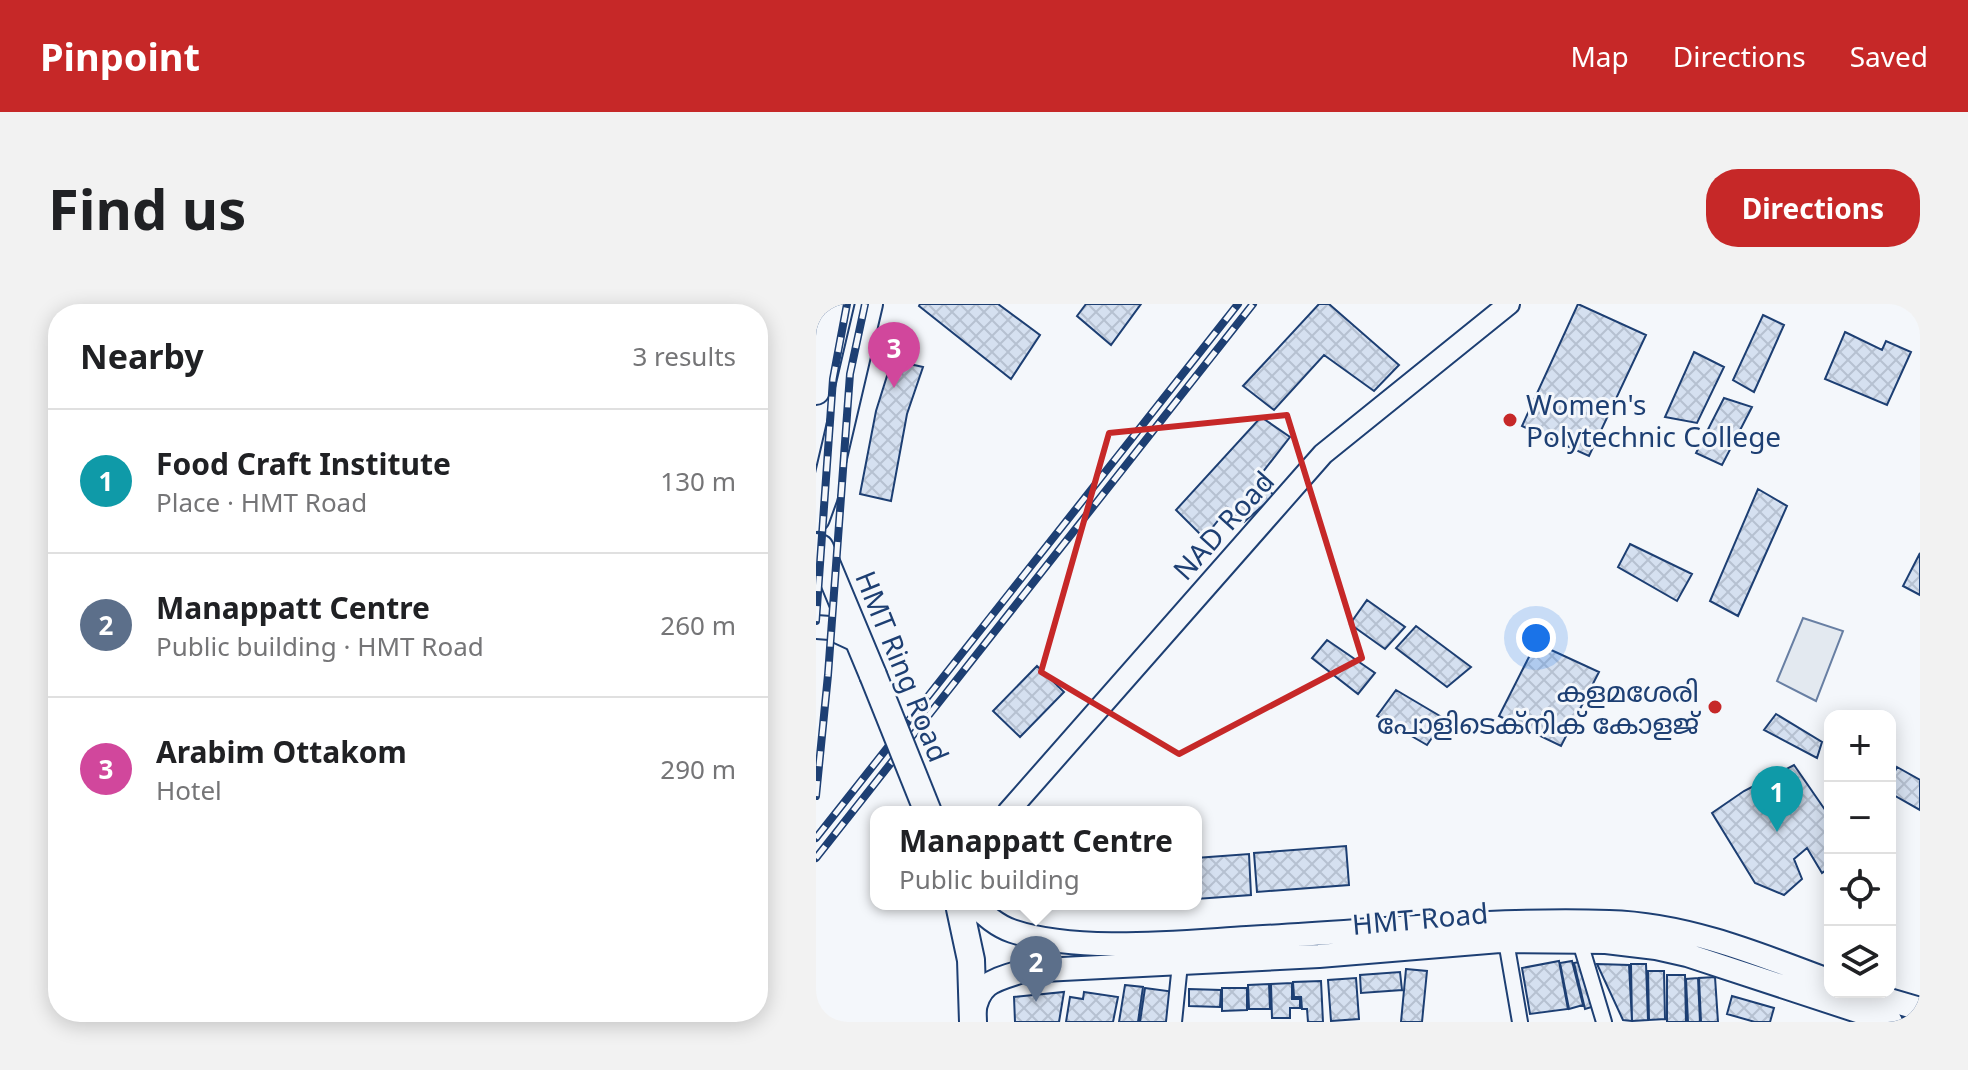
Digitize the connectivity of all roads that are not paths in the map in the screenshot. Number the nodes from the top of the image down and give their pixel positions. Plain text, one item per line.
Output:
1 (832, 304) edge
2 (869, 304) edge
3 (1509, 304) edge
4 (816, 391) edge
5 (816, 518) edge
6 (816, 547) edge
7 (816, 627) edge
8 (858, 641) junction
9 (926, 806) edge
10 (1013, 806) edge
11 (960, 910) edge
12 (979, 910) edge
13 (1506, 941) junction
14 (1580, 942) junction
15 (1180, 964) junction
16 (1824, 979) edge
17 (1882, 998) edge
18 (1920, 1009) edge
19 (973, 1022) edge
20 (1174, 1022) edge
21 (1520, 1022) edge
22 (1604, 1022) edge
23 (1891, 1022) edge

1 - 4 highway
2 - 5 highway
3 - 10 street, NAD Road
6 - 8 highway, HMT Ring Road
7 - 8 main road
8 - 9 highway, HMT Ring Road, bridge
11 - 19 highway
12 - 16 main road, HMT Road
13 - 14 main road, HMT Road
13 - 15 main road, HMT Road
13 - 21 street
14 - 22 street
14 - 23 main road, HMT Road
15 - 19 main road, HMT Road
15 - 20 street
17 - 18 main road

